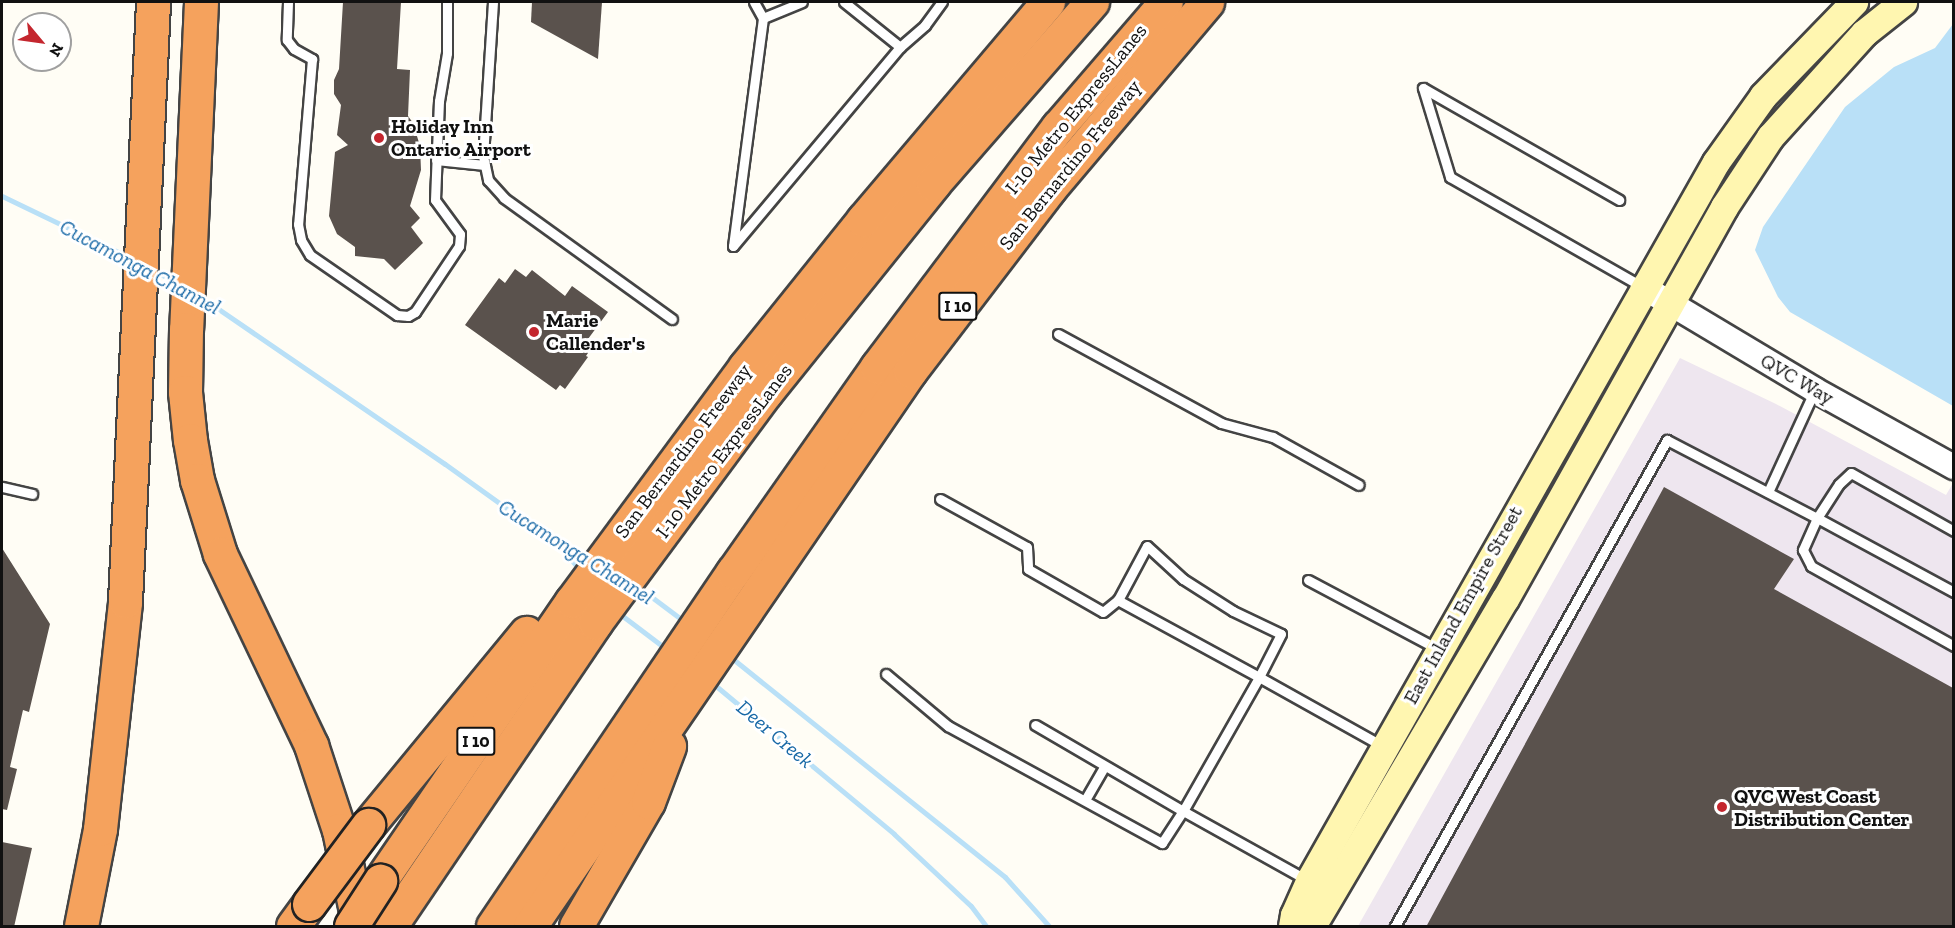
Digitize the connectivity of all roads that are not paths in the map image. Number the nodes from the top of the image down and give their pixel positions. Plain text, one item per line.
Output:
1 (153, 2) edge
2 (201, 2) edge
3 (288, 2) edge
4 (447, 2) edge
5 (493, 2) edge
6 (753, 2) edge
7 (802, 2) edge
8 (844, 2) edge
9 (942, 2) edge
10 (1048, 2) edge
11 (1092, 2) edge
12 (1166, 2) edge
13 (1207, 2) edge
14 (1854, 2) edge
15 (1903, 2) edge
16 (763, 18) junction
17 (900, 47) junction
18 (436, 160) junction
19 (485, 165) junction
20 (1619, 200) dead end
21 (1643, 287) junction
22 (1671, 304) junction
23 (672, 319) dead end
24 (1058, 334) dead end
25 (1815, 390) junction
26 (1953, 467) edge
27 (1359, 485) dead end
28 (2, 487) edge
29 (1768, 492) junction
30 (32, 494) dead end
31 (939, 499) dead end
32 (1817, 518) junction
33 (1953, 531) edge
34 (619, 544) junction
35 (1308, 580) dead end
36 (1953, 592) edge
37 (563, 597) junction
38 (1118, 600) junction
39 (721, 619) junction
40 (1953, 646) edge
41 (1438, 650) junction
42 (886, 674) dead end
43 (1259, 677) junction
44 (689, 694) junction
45 (1035, 725) dead end
46 (1384, 747) junction
47 (1106, 766) junction
48 (1085, 800) junction
49 (1183, 811) junction
50 (1309, 881) junction
51 (301, 915) edge
52 (81, 927) edge
53 (351, 927) edge
54 (359, 927) edge
55 (390, 927) edge
56 (493, 927) edge
57 (530, 927) edge
58 (576, 927) edge
59 (1292, 927) edge
60 (1312, 927) edge
61 (1395, 927) edge

1 - 52 highway
2 - 54 highway
3 - 18 lane
4 - 18 lane
5 - 19 lane
6 - 16 lane
7 - 16 lane
8 - 17 lane
9 - 17 lane
10 - 34 highway, San Bernardino Freeway / I 10
11 - 34 highway, I-10 Metro ExpressLanes
12 - 39 highway, I-10 Metro ExpressLanes
13 - 39 highway, San Bernardino Freeway / I 10
14 - 21 main road, East Inland Empire Street
15 - 22 main road, East Inland Empire Street
16 - 17 lane
18 - 19 lane
19 - 23 lane
20 - 21 lane
21 - 22 street, QVC Way
21 - 41 main road, East Inland Empire Street
22 - 25 street, QVC Way
22 - 60 main road, East Inland Empire Street
24 - 27 lane
25 - 26 street, QVC Way
25 - 29 lane
28 - 30 lane
29 - 32 lane
29 - 61 lane
31 - 38 lane
32 - 33 lane
32 - 36 lane
32 - 40 lane
34 - 37 highway, San Bernardino Freeway / I 10
34 - 55 highway, I-10 Metro ExpressLanes
35 - 41 lane
37 - 51 highway, bridge
37 - 53 highway, San Bernardino Freeway / I 10, bridge
38 - 43 lane
38 - 43 lane
39 - 44 highway, San Bernardino Freeway / I 10
39 - 56 highway, I-10 Metro ExpressLanes
41 - 46 main road, East Inland Empire Street
42 - 48 lane
43 - 46 lane
43 - 49 lane
44 - 57 highway, San Bernardino Freeway / I 10
44 - 58 highway
45 - 47 lane
46 - 50 main road, East Inland Empire Street
47 - 48 lane
47 - 49 lane
48 - 49 lane
49 - 50 lane
50 - 59 main road, East Inland Empire Street

